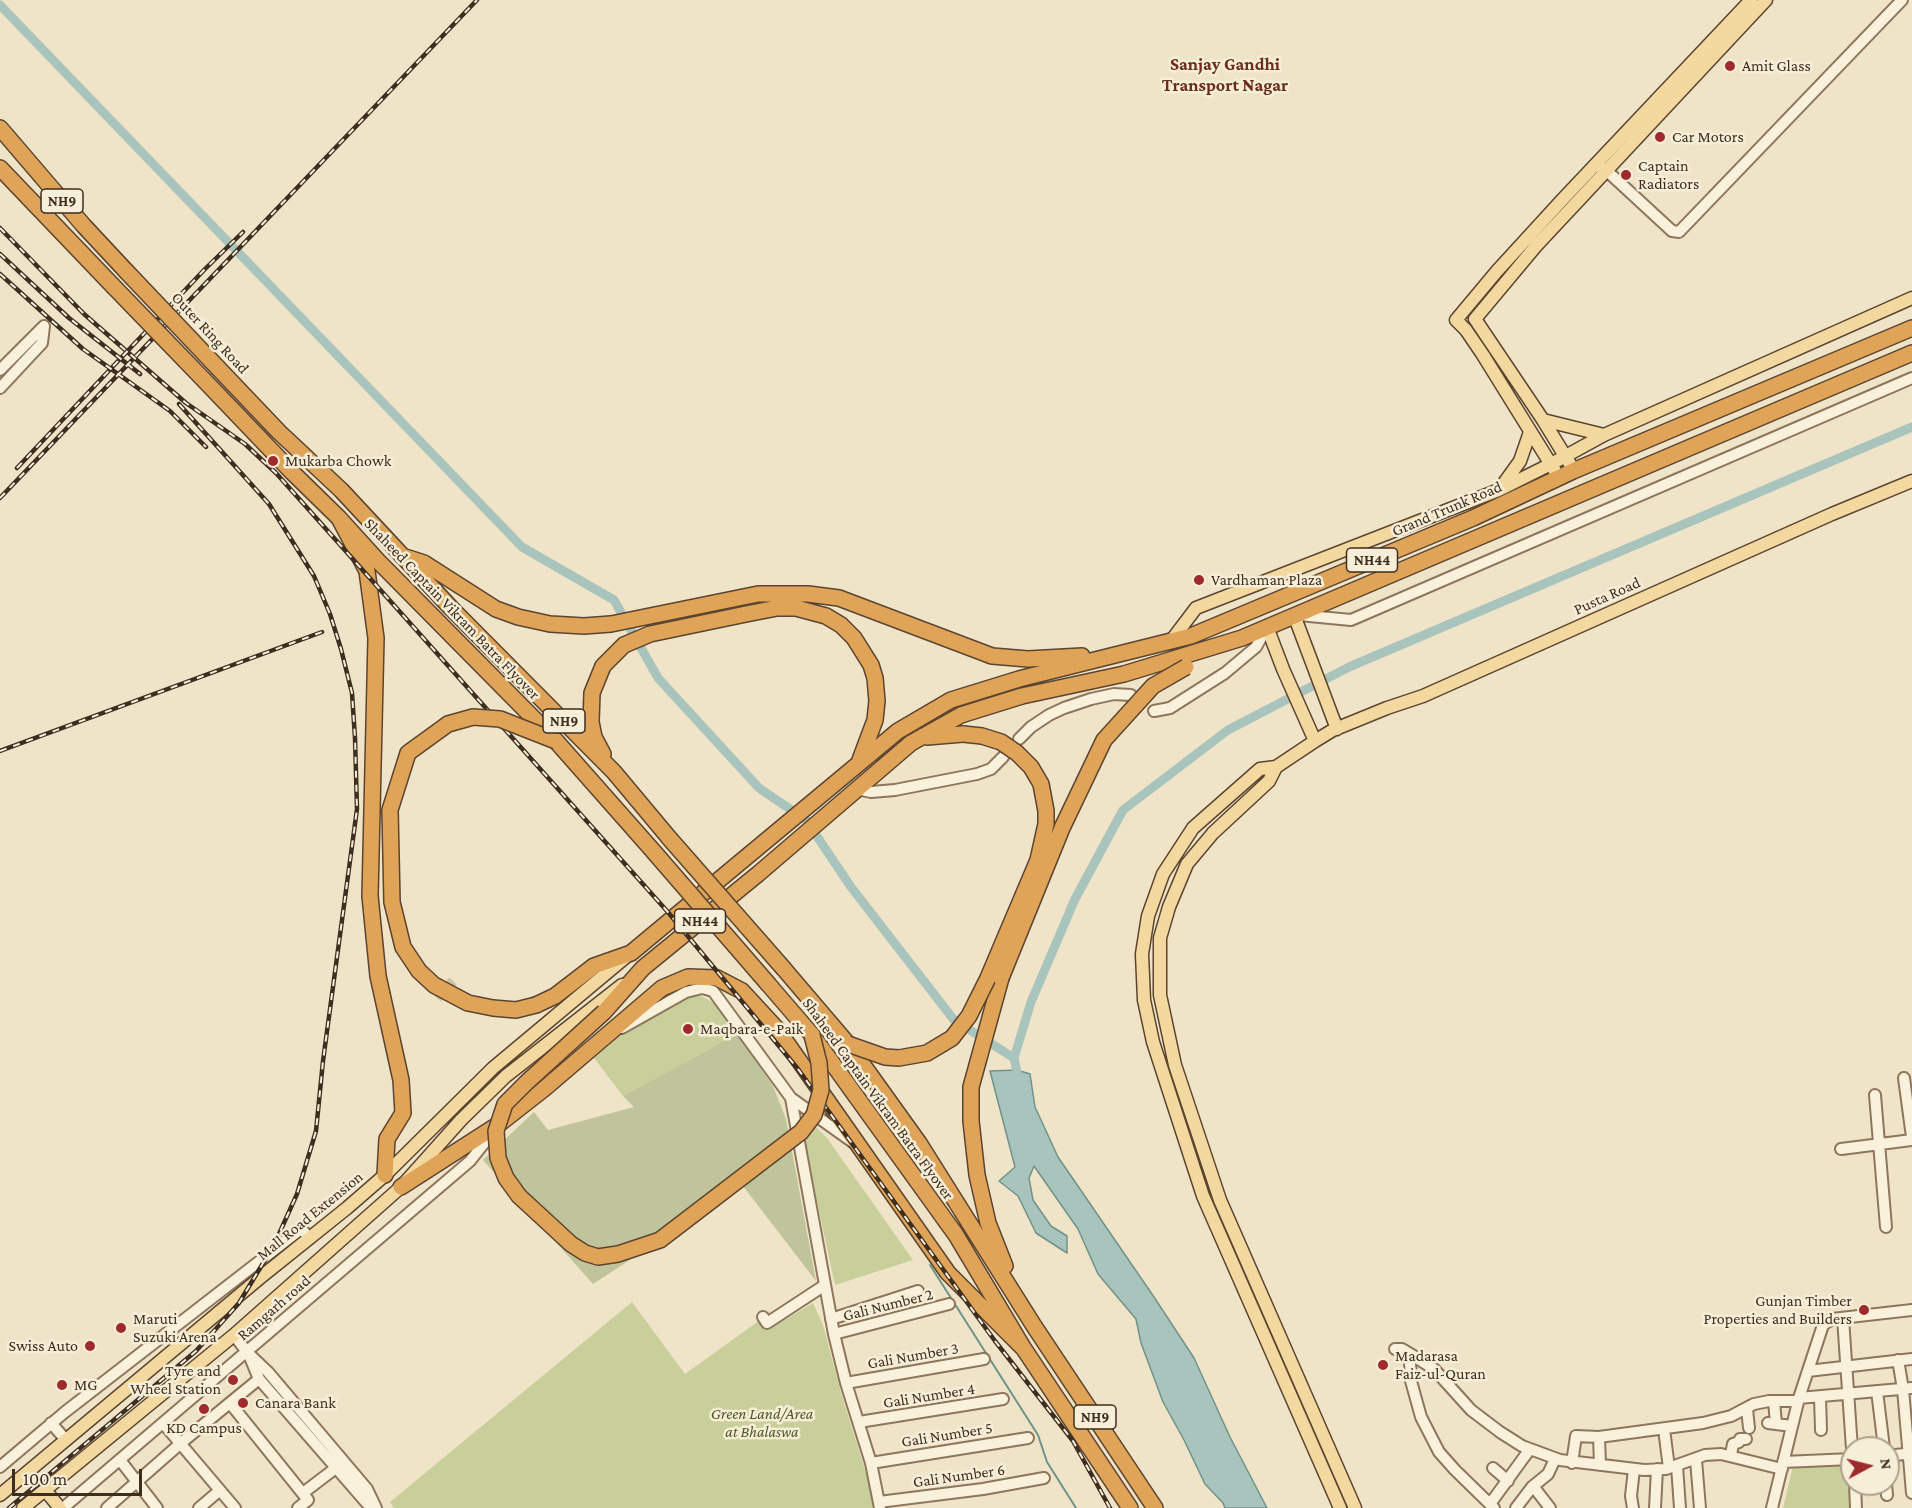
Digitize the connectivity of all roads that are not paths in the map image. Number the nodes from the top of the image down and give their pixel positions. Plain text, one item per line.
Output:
1 (1751, 0) edge
2 (1766, 0) edge
3 (1902, 0) edge
4 (0, 128) edge
5 (1601, 167) junction
6 (2, 170) edge
7 (1912, 298) edge
8 (1465, 310) junction
9 (1475, 319) junction
10 (1912, 328) edge
11 (1466, 330) junction
12 (1912, 352) edge
13 (0, 370) edge
14 (1912, 378) edge
15 (0, 388) edge
16 (1543, 420) junction
17 (1530, 432) junction
18 (1604, 435) junction
19 (1566, 456) junction
20 (1555, 471) junction
21 (1573, 471) junction
22 (1912, 481) edge
23 (1499, 490) junction
24 (339, 518) junction
25 (402, 556) junction
26 (1294, 615) junction
27 (1268, 627) junction
28 (1171, 640) junction
29 (1226, 643) junction
30 (1121, 653) junction
31 (1131, 695) dead end
32 (1154, 711) dead end
33 (1336, 729) junction
34 (921, 737) junction
35 (1019, 739) dead end
36 (556, 741) junction
37 (1315, 741) junction
38 (1003, 758) dead end
39 (858, 765) junction
40 (1276, 767) junction
41 (614, 772) junction
42 (851, 794) junction
43 (631, 952) junction
44 (643, 968) junction
45 (812, 1035) junction
46 (594, 1044) junction
47 (848, 1044) junction
48 (1904, 1078) dead end
49 (1875, 1095) dead end
50 (791, 1098) junction
51 (499, 1124) junction
52 (1912, 1139) edge
53 (1879, 1144) junction
54 (861, 1149) junction
55 (1841, 1149) dead end
56 (385, 1175) junction
57 (401, 1187) junction
58 (1886, 1227) dead end
59 (310, 1238) junction
60 (825, 1285) junction
61 (918, 1291) dead end
62 (949, 1304) dead end
63 (1912, 1310) edge
64 (763, 1317) dead end
65 (1843, 1318) junction
66 (831, 1319) junction
67 (1034, 1326) junction
68 (834, 1334) junction
69 (234, 1335) junction
70 (1024, 1349) junction
71 (1395, 1349) dead end
72 (247, 1352) junction
73 (1412, 1355) junction
74 (984, 1359) dead end
75 (1912, 1359) edge
76 (1898, 1360) junction
77 (1846, 1366) junction
78 (1808, 1371) junction
79 (259, 1379) junction
80 (846, 1383) junction
81 (1908, 1388) edge
82 (1877, 1391) junction
83 (1848, 1394) junction
84 (1820, 1397) junction
85 (1003, 1399) dead end
86 (1798, 1400) junction
87 (1774, 1401) junction
88 (230, 1403) junction
89 (1747, 1409) junction
90 (859, 1422) junction
91 (51, 1423) junction
92 (162, 1423) junction
93 (1792, 1426) junction
94 (1664, 1429) junction
95 (1821, 1430) dead end
96 (1851, 1436) edge
97 (1883, 1436) edge
98 (1599, 1437) junction
99 (1028, 1438) dead end
100 (66, 1440) junction
101 (181, 1443) junction
102 (1530, 1449) junction
103 (1910, 1453) edge
104 (1731, 1455) junction
105 (1556, 1459) junction
106 (120, 1460) junction
107 (1696, 1460) junction
108 (1840, 1460) edge
109 (871, 1462) junction
110 (1572, 1463) junction
111 (340, 1465) junction
112 (1600, 1465) junction
113 (1783, 1466) junction
114 (0, 1467) edge
115 (1673, 1467) junction
116 (1493, 1468) dead end
117 (1634, 1469) junction
118 (1657, 1469) junction
119 (1044, 1478) dead end
120 (137, 1481) junction
121 (1508, 1481) junction
122 (1533, 1486) junction
123 (45, 1490) junction
124 (219, 1491) junction
125 (303, 1493) junction
126 (1912, 1493) edge
127 (0, 1495) edge
128 (880, 1505) edge
129 (1492, 1506) edge
130 (368, 1507) edge
131 (22, 1508) edge
132 (62, 1508) edge
133 (107, 1508) edge
134 (157, 1508) edge
135 (199, 1508) edge
136 (235, 1508) edge
137 (298, 1508) edge
138 (1130, 1508) edge
139 (1155, 1508) edge
140 (1340, 1508) edge
141 (1355, 1508) edge
142 (1516, 1508) edge
143 (1551, 1508) edge
144 (1633, 1508) edge
145 (1655, 1508) edge
146 (1680, 1508) edge
147 (1700, 1508) edge
148 (1772, 1508) edge

1 - 5 main road
2 - 5 main road
3 - 5 street
4 - 25 highway, Outer Ring Road / NH9, bridge
5 - 8 main road
5 - 9 main road
6 - 24 highway, NH9, bridge
7 - 18 main road
8 - 9 main road
8 - 11 main road
9 - 11 main road
9 - 16 main road
10 - 21 highway, Grand Trunk Road / NH44
11 - 17 main road
12 - 26 highway, NH44
13 - 15 street
14 - 26 street
16 - 18 main road
16 - 19 main road
17 - 20 main road
17 - 23 main road
18 - 19 main road
19 - 20 main road
19 - 21 main road
20 - 21 highway, Grand Trunk Road / NH44
20 - 23 main road
20 - 28 highway, Grand Trunk Road / NH44
22 - 33 main road, Pusta Road
23 - 28 main road
24 - 36 highway, Shaheed Captain Vikram Batra Flyover
24 - 56 highway
25 - 30 highway
25 - 41 highway, Shaheed Captain Vikram Batra Flyover / NH9
26 - 27 highway, NH44
26 - 33 main road
27 - 29 highway, NH44
27 - 32 street
27 - 37 main road
28 - 30 highway, Grand Trunk Road / NH44
29 - 34 highway, NH44
29 - 67 highway, bridge
30 - 39 highway, Grand Trunk Road / NH44
31 - 35 street
33 - 37 main road, Pusta Road
34 - 42 highway, NH44
34 - 47 highway, bridge
36 - 43 highway, bridge
36 - 45 highway, Shaheed Captain Vikram Batra Flyover / NH9, bridge
37 - 40 main road, Pusta Road
38 - 42 street
39 - 41 highway
39 - 43 highway, Grand Trunk Road / NH44
40 - 140 main road
40 - 141 main road
41 - 47 highway, Shaheed Captain Vikram Batra Flyover / NH9, bridge
42 - 44 highway, NH44
43 - 56 main road, Mall Road Extension
44 - 45 highway, bridge
44 - 57 main road
45 - 70 highway, Shaheed Captain Vikram Batra Flyover
46 - 50 street
46 - 51 highway
46 - 54 highway
47 - 67 highway, Shaheed Captain Vikram Batra Flyover
48 - 52 street
49 - 53 street
50 - 54 street
50 - 60 street
51 - 57 highway
51 - 72 street, Ramgarh road
52 - 53 street
53 - 55 street
53 - 58 street
54 - 70 highway
56 - 59 main road, Mall Road Extension
57 - 69 main road
59 - 91 street
59 - 100 main road, Mall Road Extension
60 - 64 street
60 - 66 street
61 - 66 street
62 - 68 street, Gali Number 2
63 - 65 street
65 - 77 street
65 - 78 street
66 - 68 street
67 - 139 highway, NH9
68 - 80 street
69 - 72 street
69 - 123 main road
70 - 138 highway, NH9
71 - 73 street
72 - 79 street
72 - 92 street, Ramgarh road
72 - 111 street
73 - 102 street
73 - 129 street
74 - 80 street, Gali Number 3
75 - 76 street
76 - 77 street
76 - 81 street
77 - 78 street
77 - 83 street
78 - 86 street
79 - 88 street
79 - 111 street
80 - 90 street
81 - 82 street
81 - 103 street
82 - 83 street
82 - 97 street
83 - 84 street
83 - 96 street
84 - 86 street
84 - 95 street
85 - 90 street, Gali Number 4
86 - 87 street
86 - 93 street
87 - 89 street
87 - 93 street
88 - 101 street
88 - 125 street
89 - 94 street
89 - 104 street
90 - 109 street
91 - 100 street
91 - 114 street
92 - 101 street
92 - 106 street, Ramgarh road
93 - 113 street
94 - 98 street
94 - 115 street
98 - 110 street
98 - 112 street
99 - 109 street, Gali Number 5
100 - 127 main road, Mall Road Extension
101 - 120 street
101 - 124 street
102 - 105 street
102 - 121 street
103 - 126 street
104 - 107 street
104 - 113 street
105 - 110 street
105 - 122 street
106 - 120 street
106 - 132 street, Ramgarh road
107 - 115 street
107 - 147 street
108 - 113 street
109 - 128 street
110 - 112 street
111 - 125 street
111 - 130 street
112 - 117 street
113 - 148 street
115 - 118 street
115 - 146 street
116 - 121 street
117 - 118 street
117 - 144 street
118 - 145 street
119 - 128 street, Gali Number 6
120 - 133 street
120 - 134 street
121 - 129 street
122 - 142 street
122 - 143 street
123 - 131 main road
123 - 132 main road
124 - 135 street
124 - 136 street
125 - 137 street

